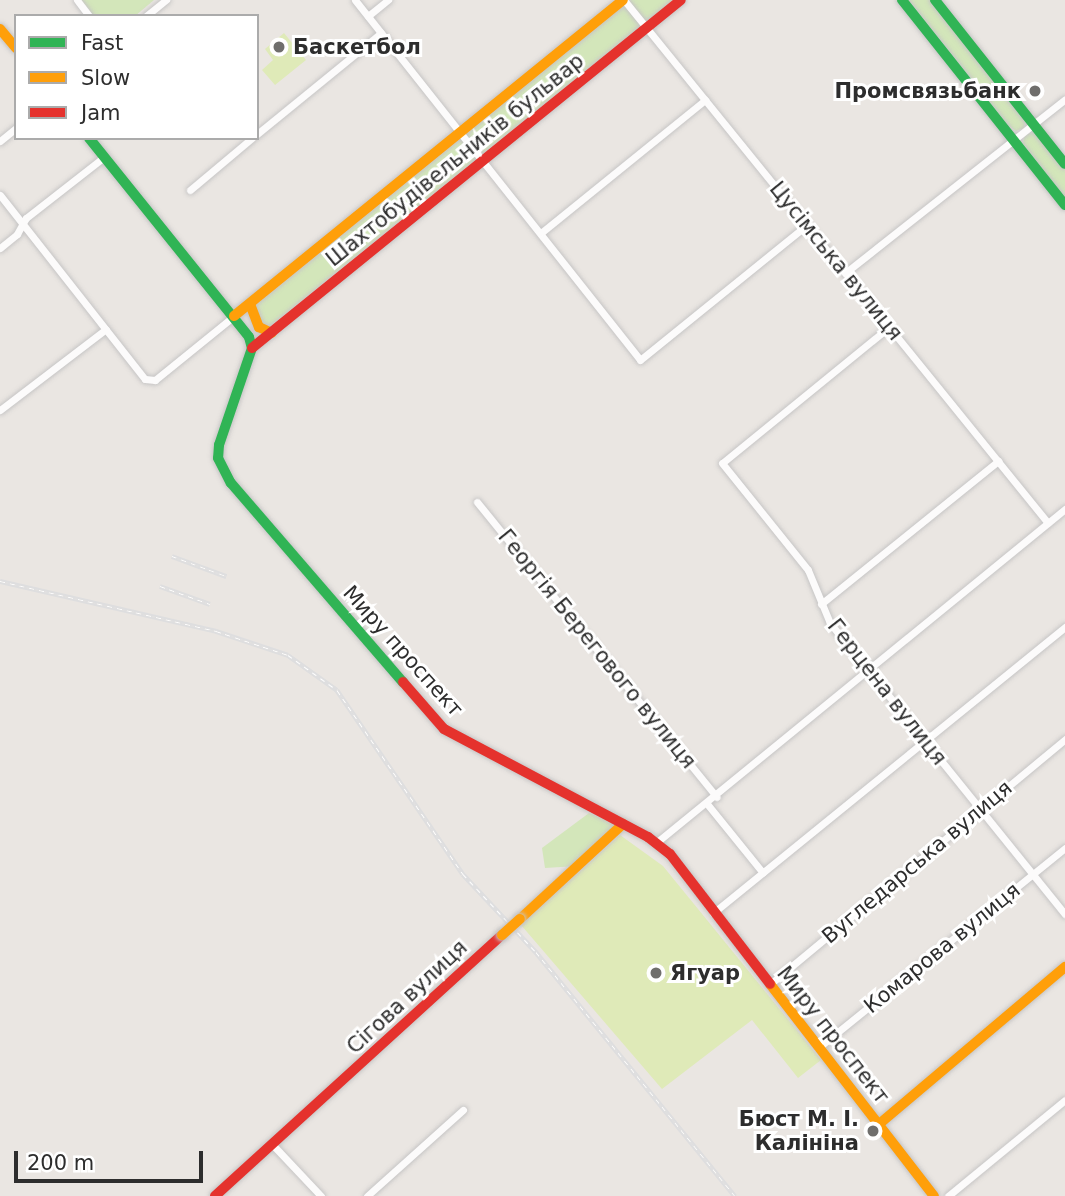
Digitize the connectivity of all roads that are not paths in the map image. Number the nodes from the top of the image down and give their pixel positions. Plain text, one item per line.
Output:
1 (166, 0) edge
2 (355, 0) edge
3 (388, 0) edge
4 (624, 0) edge
5 (681, 0) edge
6 (902, 0) edge
7 (934, 0) edge
8 (148, 14) edge
9 (368, 16) junction
10 (647, 28) junction
11 (0, 29) edge
12 (381, 33) junction
13 (14, 46) edge
14 (1065, 99) edge
15 (705, 100) junction
16 (1033, 124) junction
17 (14, 130) edge
18 (259, 132) edge
19 (461, 133) junction
20 (91, 140) edge
21 (250, 140) edge
22 (1013, 140) junction
23 (0, 141) edge
24 (104, 157) junction
25 (485, 160) junction
26 (1065, 164) edge
27 (190, 190) dead end
28 (0, 195) edge
29 (1065, 205) edge
30 (24, 224) junction
31 (807, 225) junction
32 (542, 232) junction
33 (0, 248) edge
34 (845, 273) junction
35 (250, 304) junction
36 (234, 316) junction
37 (889, 327) junction
38 (106, 329) junction
39 (272, 333) junction
40 (252, 348) junction
41 (0, 410) edge
42 (998, 461) junction
43 (477, 502) dead end
44 (1065, 509) edge
45 (1048, 523) junction
46 (821, 604) junction
47 (1065, 626) edge
48 (868, 672) junction
49 (1065, 739) edge
50 (925, 741) junction
51 (717, 797) junction
52 (708, 805) junction
53 (980, 809) junction
54 (623, 824) junction
55 (657, 842) junction
56 (1065, 848) edge
57 (762, 873) junction
58 (1033, 874) junction
59 (713, 913) junction
60 (1065, 914) edge
61 (1065, 967) edge
62 (769, 985) junction
63 (818, 1048) junction
64 (1065, 1100) edge
65 (463, 1110) dead end
66 (878, 1125) junction
67 (271, 1142) junction
68 (215, 1196) edge
69 (321, 1196) edge
70 (368, 1196) edge
71 (934, 1196) edge
72 (948, 1196) edge

1 - 8 street
2 - 9 street
3 - 9 street
4 - 10 street, Цусімська вулиця
4 - 19 main road, Шахтобудівельників бульвар
5 - 10 main road, Шахтобудівельників бульвар
6 - 22 main road
7 - 16 main road
9 - 12 street
10 - 15 street, Цусімська вулиця
10 - 25 main road, Шахтобудівельників бульвар
11 - 13 main road
12 - 18 street
12 - 19 street
14 - 16 street
15 - 31 street, Цусімська вулиця
15 - 32 street
16 - 22 street
16 - 26 main road
17 - 23 street
19 - 25 street
19 - 35 main road, Шахтобудівельників бульвар
20 - 24 main road
21 - 27 street
22 - 29 main road
22 - 34 street
24 - 30 street
24 - 36 main road
25 - 32 street
25 - 39 main road, Шахтобудівельників бульвар
28 - 30 street
30 - 33 street
30 - 38 street
31 - 32 street
31 - 34 street, Цусімська вулиця
34 - 37 street, Цусімська вулиця
35 - 36 main road, Шахтобудівельників бульвар
35 - 39 main road
36 - 38 street
36 - 40 main road
37 - 42 street, Цусімська вулиця
37 - 46 street, Герцена вулиця
38 - 41 street
39 - 40 main road, Шахтобудівельників бульвар
40 - 54 main road, Миру проспект
42 - 45 street, Цусімська вулиця
42 - 46 street
43 - 51 street, Георгія Берегового вулиця
44 - 45 street
45 - 48 street
46 - 48 street, Герцена вулиця
47 - 50 street
48 - 50 street, Герцена вулиця
48 - 51 street
49 - 53 street, Вугледарська вулиця
50 - 53 street, Герцена вулиця
50 - 57 street
51 - 52 street
52 - 55 street
52 - 57 street
53 - 58 street, Герцена вулиця
53 - 62 street, Вугледарська вулиця
54 - 55 main road, Миру проспект
54 - 67 main road, Сігова вулиця, bridge
55 - 59 main road, Миру проспект
56 - 58 street, Комарова вулиця
57 - 59 street
58 - 60 street, Герцена вулиця
58 - 63 street, Комарова вулиця
59 - 62 main road, Миру проспект
61 - 66 main road
62 - 63 main road, Миру проспект
63 - 66 main road, Миру проспект
64 - 72 street
65 - 70 street
66 - 71 main road, Миру проспект
67 - 68 main road, Сігова вулиця
67 - 69 street

